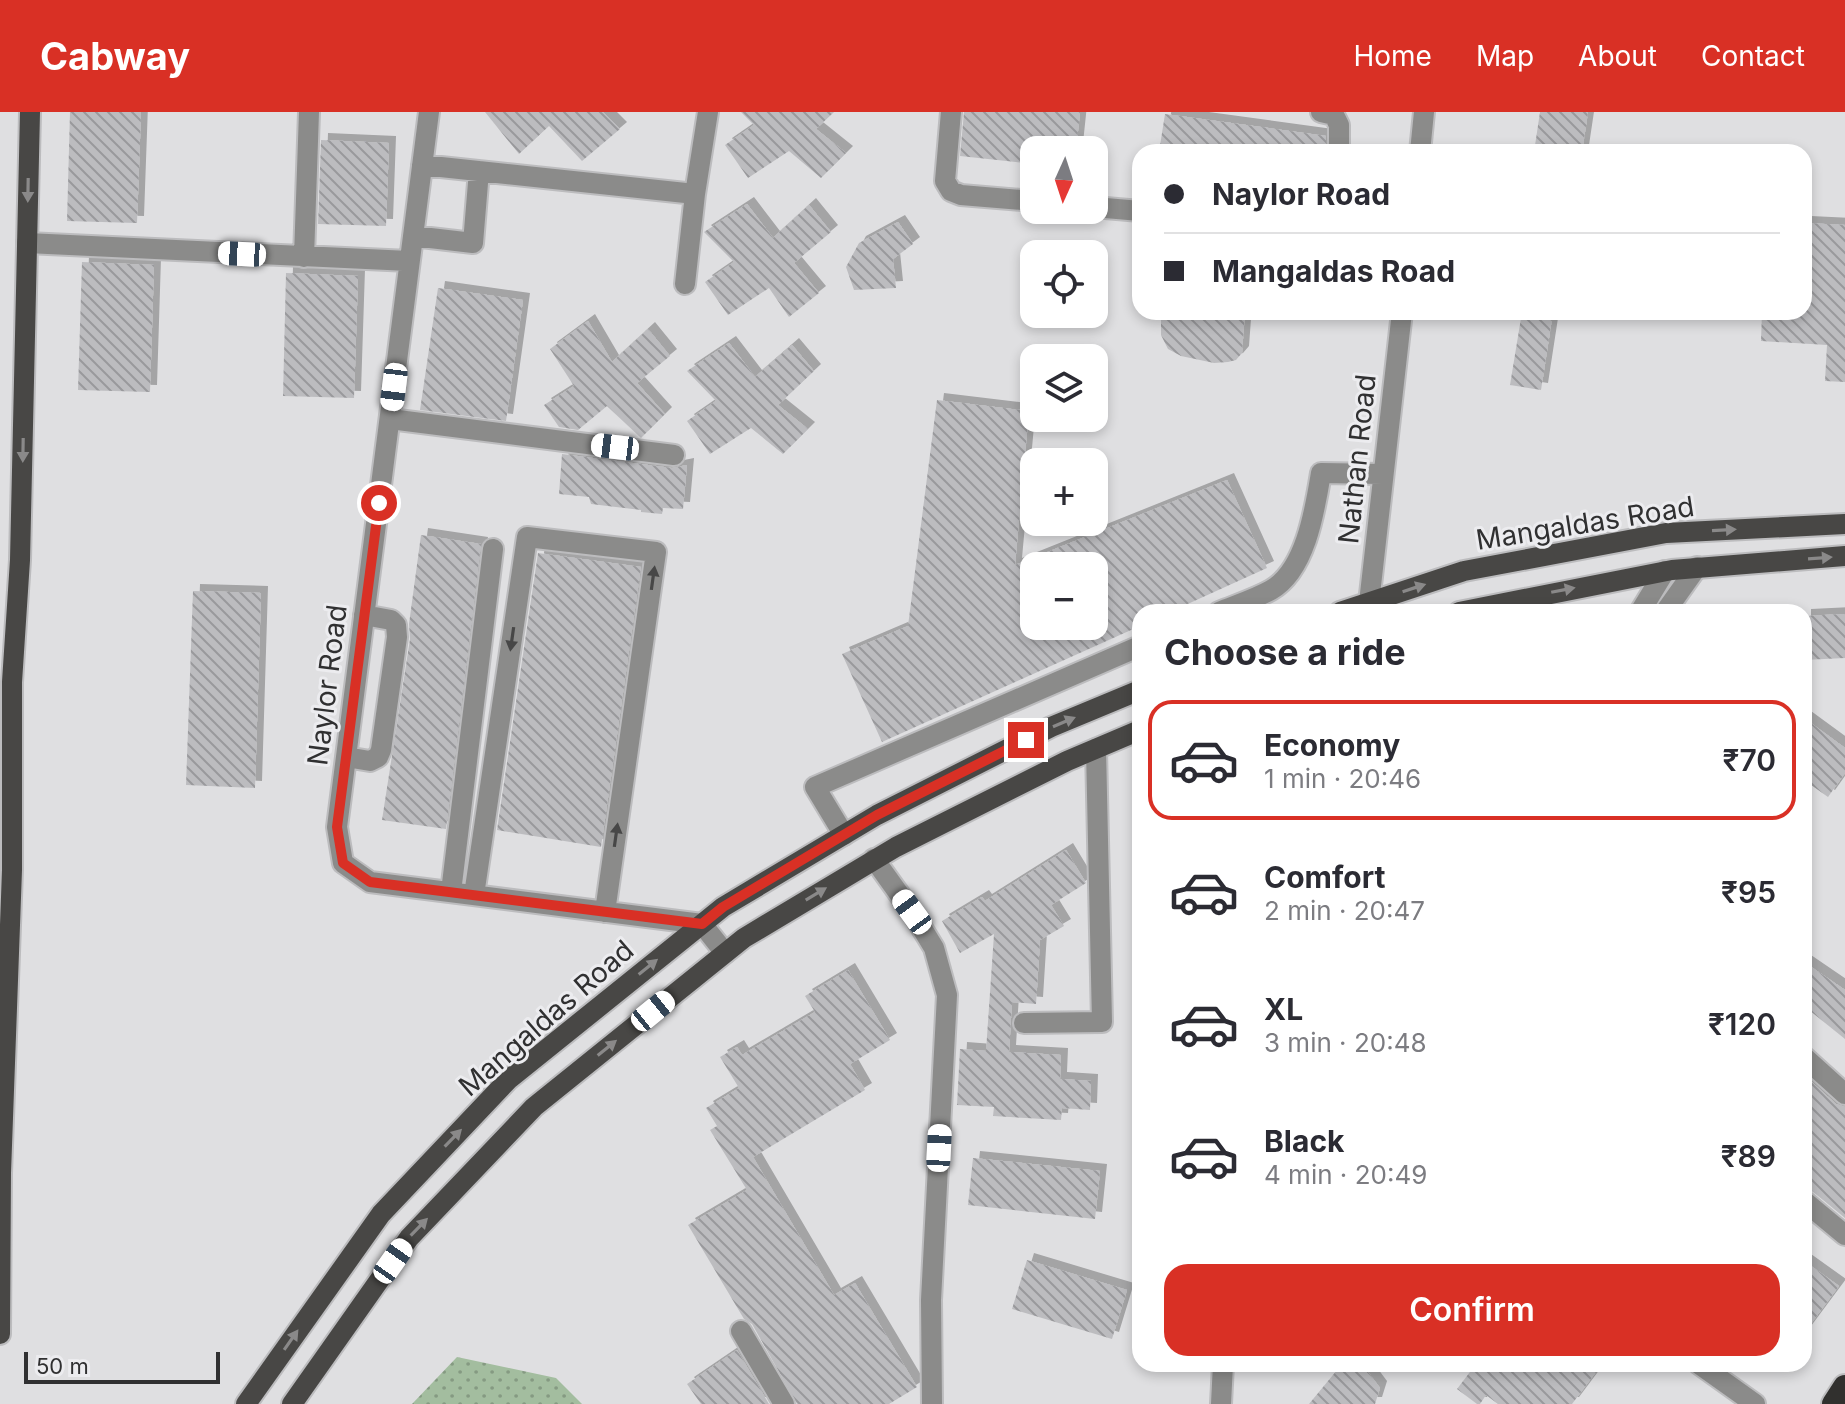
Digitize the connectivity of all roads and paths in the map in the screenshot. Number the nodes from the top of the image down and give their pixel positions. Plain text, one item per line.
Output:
1 (30, 112) edge
2 (309, 112) edge
3 (429, 112) edge
4 (708, 112) edge
5 (951, 112) edge
6 (1321, 112) edge
7 (1424, 112) edge
8 (1339, 144) edge
9 (1421, 144) edge
10 (422, 165) junction
11 (479, 171) junction
12 (695, 194) junction
13 (1020, 200) edge
14 (1108, 208) edge
15 (1132, 210) edge
16 (413, 236) junction
17 (27, 243) junction
18 (304, 257) junction
19 (409, 261) junction
20 (685, 284) dead end
21 (1401, 320) edge
22 (390, 419) junction
23 (674, 455) dead end
24 (1383, 474) junction
25 (1845, 524) edge
26 (493, 549) dead end
27 (1845, 556) edge
28 (1697, 567) junction
29 (1665, 571) junction
30 (1237, 604) edge
31 (1371, 604) edge
32 (1379, 604) edge
33 (1499, 604) edge
34 (1645, 604) edge
35 (1671, 604) edge
36 (364, 615) junction
37 (1132, 649) edge
38 (1132, 693) edge
39 (1132, 733) edge
40 (1096, 749) junction
41 (346, 757) junction
42 (844, 835) junction
43 (874, 859) junction
44 (451, 892) junction
45 (474, 895) junction
46 (605, 912) junction
47 (702, 924) junction
48 (725, 953) junction
49 (1024, 1023) dead end
50 (1812, 1064) edge
51 (1845, 1094) edge
52 (1812, 1208) edge
53 (1845, 1235) edge
54 (741, 1331) dead end
55 (0, 1334) edge
56 (1223, 1372) edge
57 (1710, 1372) edge
58 (1845, 1387) edge
59 (246, 1404) edge
60 (292, 1404) edge
61 (784, 1404) edge
62 (932, 1404) edge
63 (1221, 1404) edge
64 (1755, 1404) edge
65 (1834, 1404) edge

1 -> 17 main road
2 - 18 street
3 - 10 street, Naylor Road
4 - 12 street
5 - 13 street
6 - 8 street
7 - 9 street
10 - 11 street
10 - 16 street, Naylor Road
11 - 12 street
11 - 16 street
12 - 20 street
14 - 15 street
16 - 19 street, Naylor Road
17 - 18 street
17 -> 55 main road
18 - 19 street
19 - 22 street, Naylor Road
21 - 24 street, Nathan Road
22 - 23 street
22 - 36 street, Naylor Road
24 - 30 street
24 - 31 street, Nathan Road
32 -> 25 main road, Mangaldas Road
26 - 44 street
28 -> 27 main road
28 - 29 main road
28 - 35 street
33 -> 29 main road
29 - 34 street
36 - 41 street, Naylor Road
36 - 41 street
37 - 42 street
42 -> 38 main road, Mangaldas Road
39 - 40 main road
40 - 43 main road
40 - 49 street
41 - 44 street, Naylor Road
42 - 47 main road, Mangaldas Road
48 -> 43 main road
43 - 62 street
44 - 45 street, Naylor Road
45 - 46 street, Naylor Road
46 -> 45 street
46 - 47 street, Naylor Road
47 - 48 street
59 -> 47 main road, Mangaldas Road
60 -> 48 main road
50 - 51 street
52 - 53 street
54 - 61 street
56 - 63 street
57 - 64 street
58 - 65 highway

